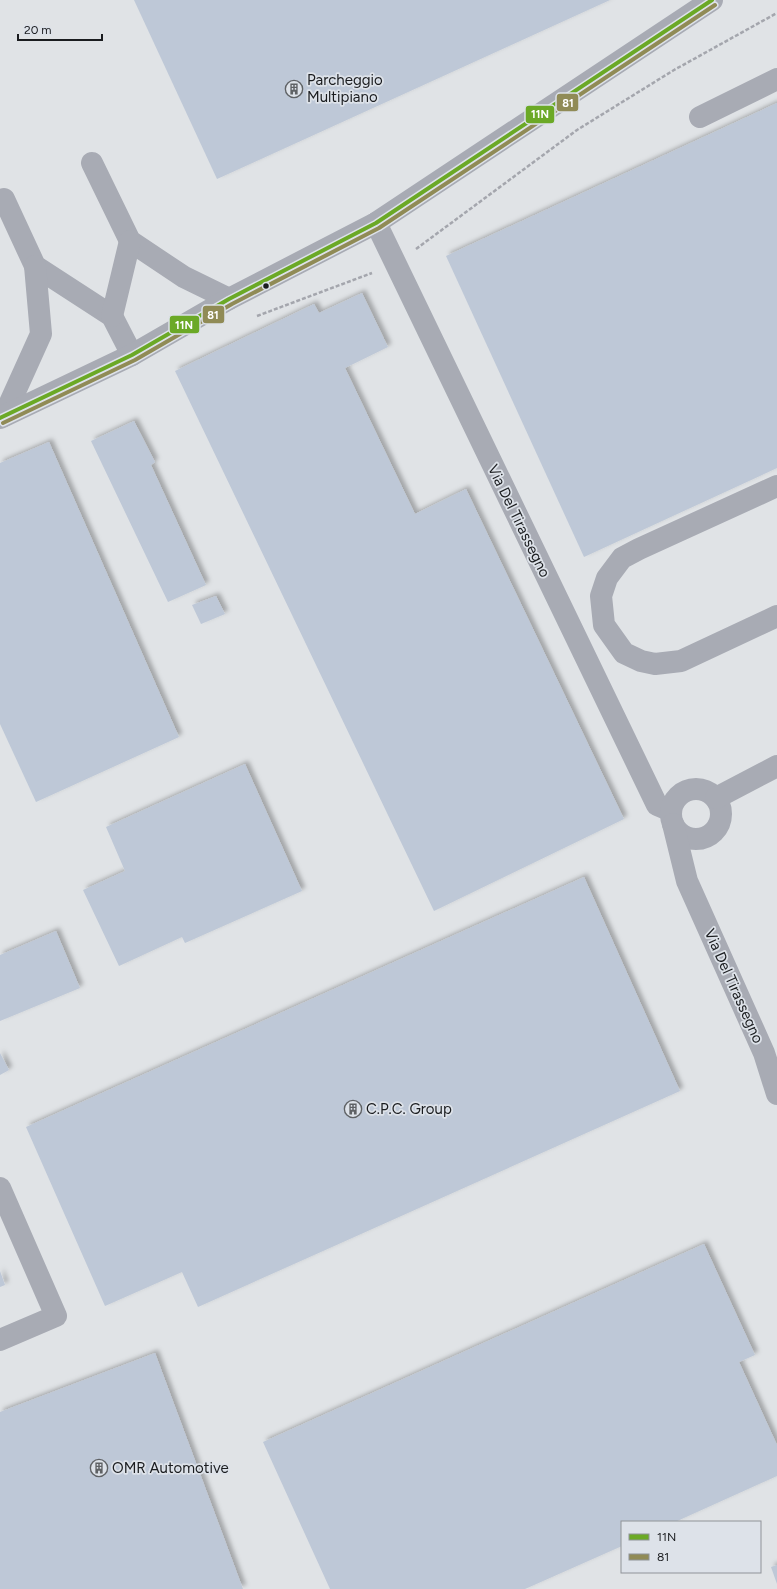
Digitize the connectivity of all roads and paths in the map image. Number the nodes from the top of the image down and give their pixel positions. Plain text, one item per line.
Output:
1 (712, 0) edge
2 (777, 13) edge
3 (777, 79) edge
4 (700, 117) dead end
5 (92, 163) dead end
6 (4, 199) dead end
7 (376, 223) junction
8 (130, 241) junction
9 (395, 264) junction
10 (35, 266) junction
11 (229, 299) junction
12 (112, 316) junction
13 (132, 355) junction
14 (2, 417) edge
15 (777, 486) edge
16 (777, 616) edge
17 (777, 766) edge
18 (716, 798) junction
19 (672, 817) junction
20 (704, 838) junction
21 (687, 881) junction
22 (777, 1094) edge
23 (0, 1188) edge
24 (0, 1340) edge

1 - 7 street
2 - 9 path
3 - 4 street
5 - 8 street
6 - 10 street
7 - 9 street, Via Del Tirassegno
7 - 11 street
8 - 11 street
8 - 12 street
9 - 19 street, Via Del Tirassegno
10 - 12 street
10 - 14 street
11 - 13 street
12 - 13 street
13 - 14 street
15 - 16 street
17 - 18 street
18 - 19 street
18 - 20 street
19 - 20 street
19 - 21 street
20 - 21 street
21 - 22 street, Via Del Tirassegno
23 - 24 street

